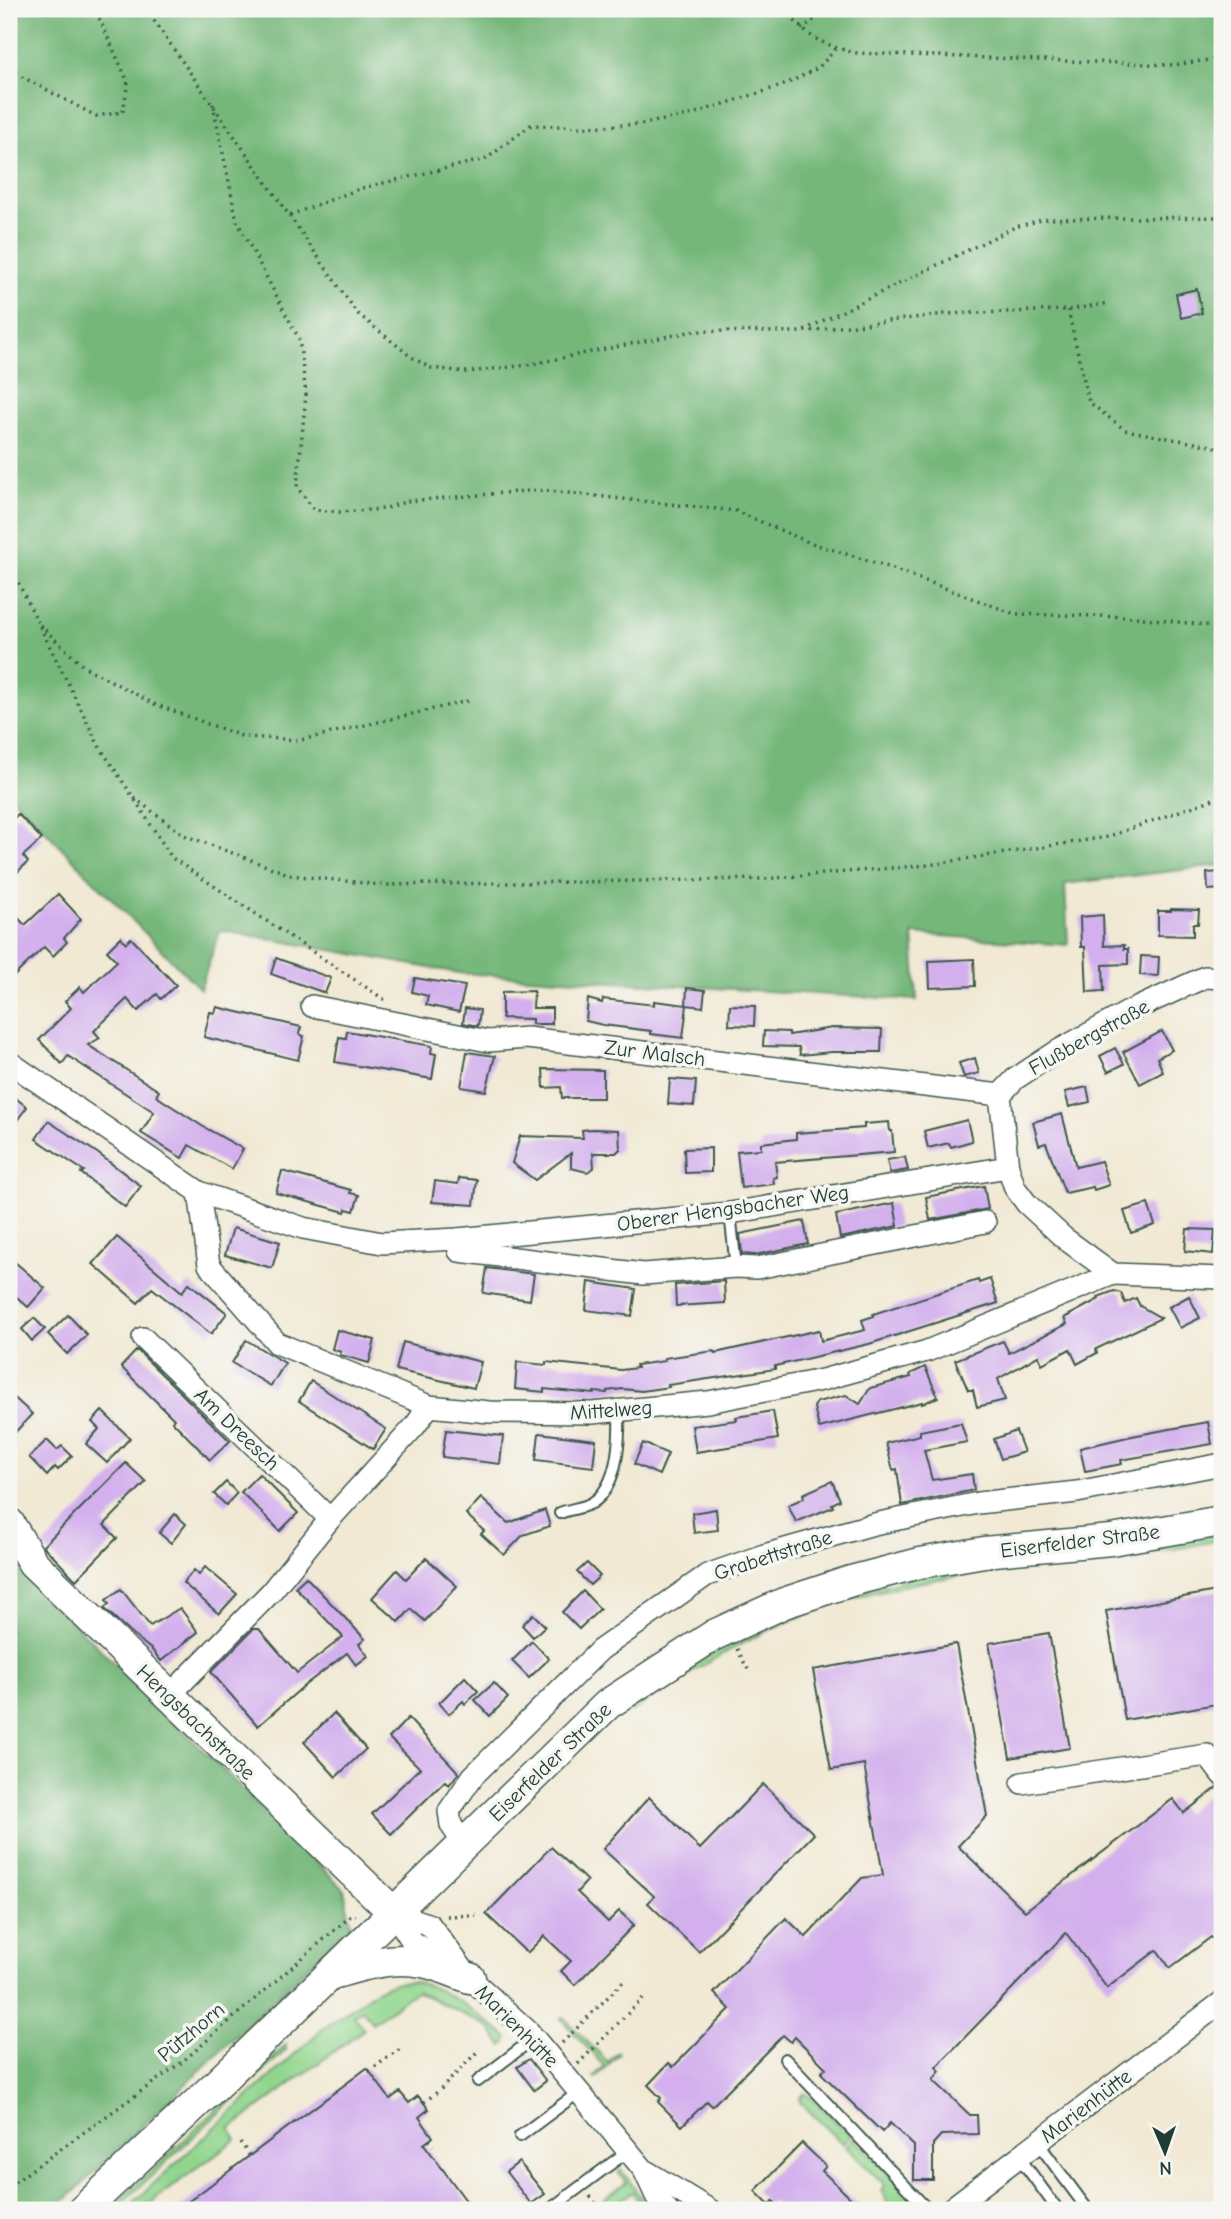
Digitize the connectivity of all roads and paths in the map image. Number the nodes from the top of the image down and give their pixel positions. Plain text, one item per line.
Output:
1 (95, 9) edge
2 (146, 9) edge
3 (787, 9) edge
4 (829, 9) edge
5 (801, 29) junction
6 (836, 49) junction
7 (1222, 58) edge
8 (9, 70) edge
9 (214, 104) junction
10 (290, 215) junction
11 (1222, 217) edge
12 (1109, 303) dead end
13 (1068, 310) junction
14 (799, 332) junction
15 (1222, 448) edge
16 (9, 564) edge
17 (39, 624) junction
18 (1222, 627) edge
19 (472, 700) dead end
20 (1222, 796) edge
21 (133, 797) junction
22 (1222, 978) edge
23 (312, 1006) dead end
24 (408, 1024) junction
25 (9, 1062) edge
26 (1000, 1095) junction
27 (1007, 1167) junction
28 (199, 1192) junction
29 (730, 1213) junction
30 (985, 1222) dead end
31 (457, 1239) junction
32 (736, 1266) junction
33 (1113, 1274) junction
34 (1222, 1278) edge
35 (143, 1338) dead end
36 (429, 1406) junction
37 (619, 1411) junction
38 (1222, 1464) edge
39 (560, 1513) dead end
40 (330, 1519) junction
41 (1222, 1521) edge
42 (9, 1523) edge
43 (737, 1649) dead end
44 (750, 1673) dead end
45 (169, 1696) junction
46 (1222, 1775) edge
47 (1023, 1783) dead end
48 (464, 1844) junction
49 (393, 1912) junction
50 (476, 1915) dead end
51 (453, 1916) dead end
52 (328, 1975) junction
53 (470, 1979) junction
54 (625, 1980) dead end
55 (643, 1998) dead end
56 (1222, 2002) edge
57 (534, 2038) junction
58 (563, 2043) dead end
59 (400, 2049) dead end
60 (479, 2050) dead end
61 (785, 2059) dead end
62 (580, 2062) dead end
63 (369, 2071) dead end
64 (478, 2081) dead end
65 (579, 2092) junction
66 (424, 2102) dead end
67 (520, 2136) dead end
68 (429, 2140) dead end
69 (240, 2142) dead end
70 (1038, 2143) junction
71 (433, 2146) dead end
72 (628, 2151) junction
73 (250, 2155) dead end
74 (1018, 2157) junction
75 (644, 2170) junction
76 (9, 2186) edge
77 (519, 2207) dead end
78 (83, 2210) edge
79 (535, 2210) edge
80 (549, 2210) edge
81 (667, 2210) edge
82 (710, 2210) edge
83 (928, 2210) edge
84 (949, 2210) edge
85 (1058, 2210) edge
86 (1088, 2210) edge

1 - 8 path
2 - 9 path
3 - 5 path
4 - 5 path
5 - 6 path
6 - 7 path
6 - 10 path
9 - 10 path
9 - 18 path
10 - 14 path
11 - 14 path
12 - 13 path
13 - 14 path
13 - 15 path
16 - 17 path
17 - 19 path
17 - 21 path
20 - 21 path
21 - 24 path
22 - 26 street, Flußbergstraße
23 - 24 street, Zur Malsch
24 - 26 street, Zur Malsch
25 - 28 street, Oberer Hengsbacher Weg
26 - 27 street
27 - 29 street, Oberer Hengsbacher Weg
27 - 33 street
28 - 31 street, Oberer Hengsbacher Weg
28 - 36 street, Mittelweg
29 - 31 street, Oberer Hengsbacher Weg
29 - 32 lane
30 - 32 street
31 - 32 street
33 - 34 street
33 - 37 street, Mittelweg
35 - 40 street, Am Dreesch
36 - 37 street, Mittelweg
36 - 40 street
37 - 39 lane
38 - 48 street, Grabettstraße
40 - 45 street
41 - 48 main road, Eiserfelder Straße
42 - 45 main road, Hengsbachstraße
43 - 44 path
45 - 49 main road, Hengsbachstraße
46 - 47 street
48 - 49 main road, Eiserfelder Straße
49 - 52 main road, Eiserfelder Straße
49 - 53 street, Marienhütte
49 - 76 path, Pützhorn
50 - 51 path
52 - 53 main road
52 - 78 main road, Eiserfelder Straße
53 - 57 street, Marienhütte
54 - 58 path
55 - 62 path
56 - 70 street, Marienhütte
57 - 64 lane
57 - 65 street, Marienhütte
59 - 63 path
60 - 66 path
61 - 83 lane
65 - 67 lane
65 - 72 street, Marienhütte
68 - 71 path
69 - 73 path
70 - 74 street, Marienhütte
70 - 86 lane
72 - 75 street, Marienhütte
72 - 80 lane
74 - 84 street, Marienhütte
74 - 85 lane
75 - 81 street, Marienhütte
75 - 82 street, Marienhütte
77 - 79 path

